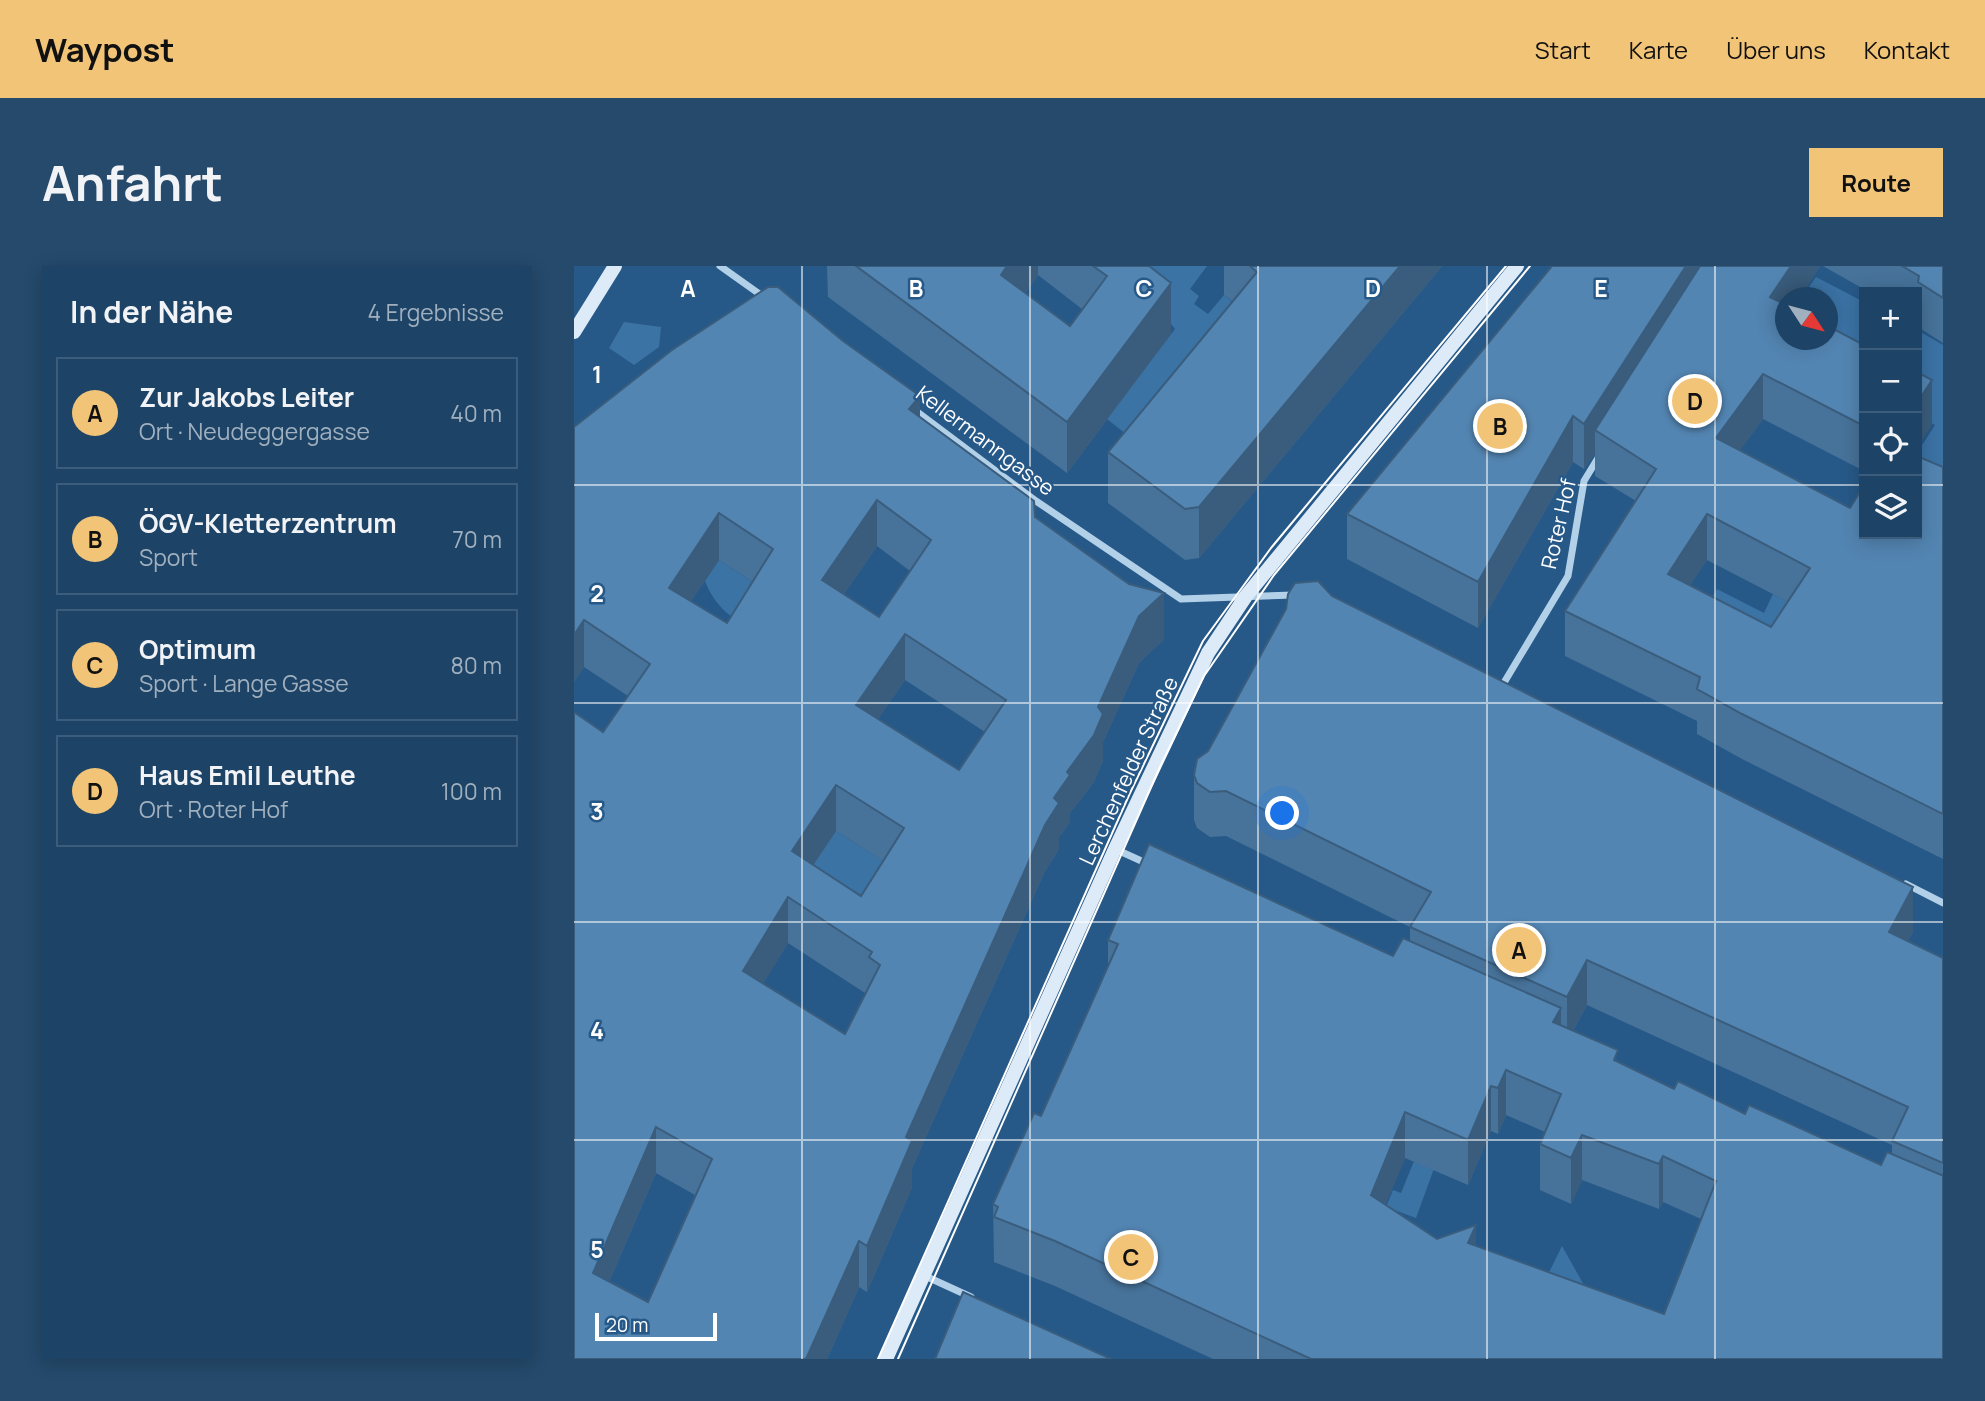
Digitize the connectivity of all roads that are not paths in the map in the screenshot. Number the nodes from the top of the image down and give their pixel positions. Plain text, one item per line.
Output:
1 (615, 266) edge
2 (720, 266) edge
3 (1517, 266) edge
4 (769, 301) edge
5 (574, 332) edge
6 (907, 404) edge
7 (1606, 447) edge
8 (1308, 594) edge
9 (1246, 596) junction
10 (1490, 680) edge
11 (1502, 686) junction
12 (1515, 692) edge
13 (1115, 849) junction
14 (1160, 869) edge
15 (1894, 878) edge
16 (1943, 902) edge
17 (923, 1275) junction
18 (978, 1300) edge
19 (886, 1359) edge

1 - 5 main road
2 - 4 street
3 - 9 main road, Lerchenfelder Straße
6 - 9 street, Kellermanngasse
7 - 11 street, Roter Hof
8 - 9 street, Kellermanngasse
9 - 13 main road, Lerchenfelder Straße
10 - 11 street
11 - 12 street
13 - 14 street
13 - 17 main road, Lerchenfelder Straße
15 - 16 street
17 - 18 street
17 - 19 main road, Lerchenfelder Straße

